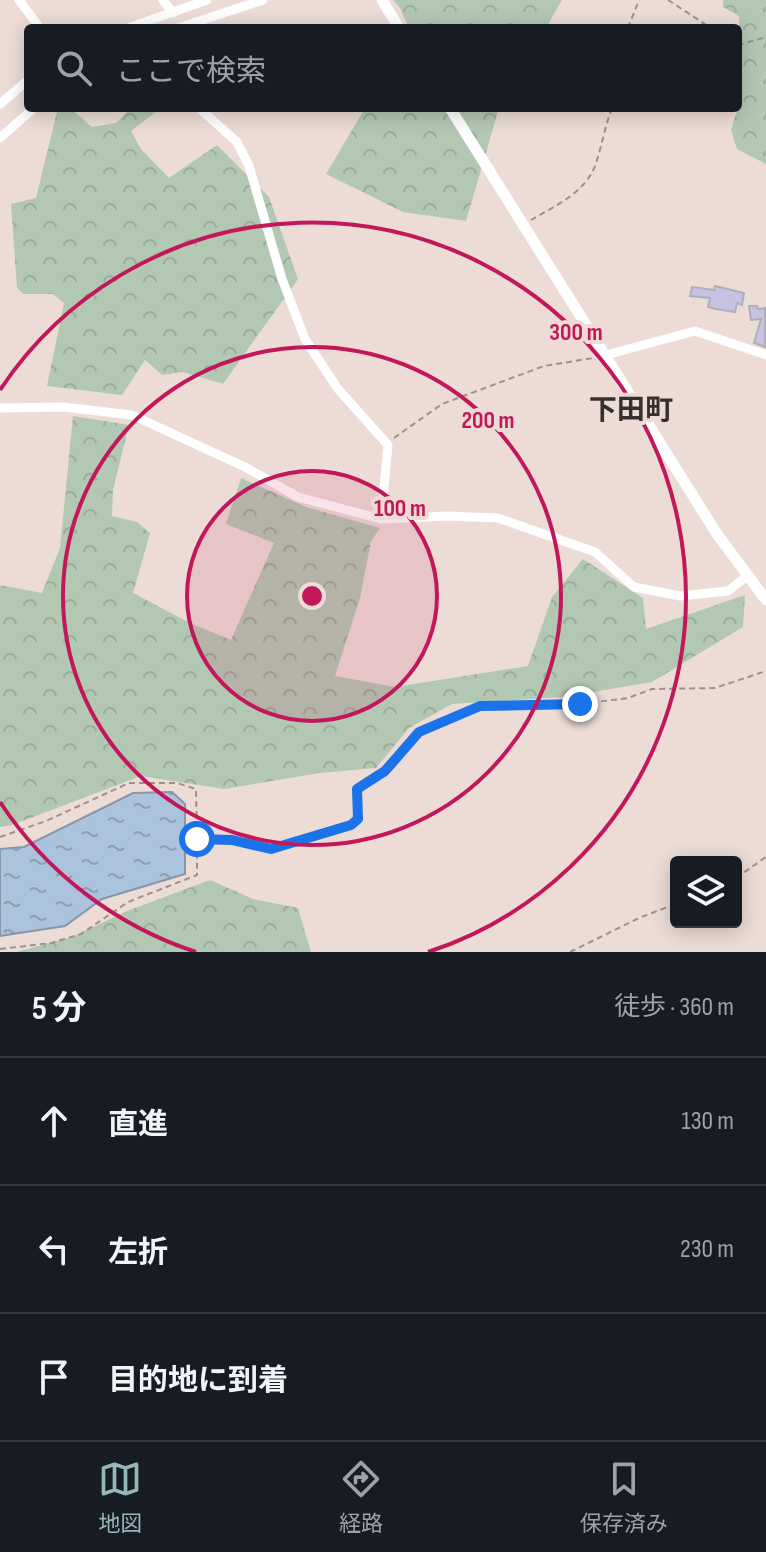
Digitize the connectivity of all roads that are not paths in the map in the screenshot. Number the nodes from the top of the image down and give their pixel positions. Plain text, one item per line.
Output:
1 (19, 0) edge
2 (163, 0) edge
3 (207, 0) edge
4 (263, 0) edge
5 (382, 0) edge
6 (173, 13) junction
7 (37, 24) edge
8 (140, 24) edge
9 (190, 24) edge
10 (397, 24) edge
11 (24, 83) edge
12 (0, 104) edge
13 (29, 112) edge
14 (203, 112) edge
15 (453, 112) edge
16 (0, 138) edge
17 (606, 355) junction
18 (766, 355) edge
19 (0, 408) edge
20 (381, 519) junction
21 (747, 576) junction
22 (766, 600) edge

1 - 7 street
2 - 6 street
3 - 6 street
4 - 9 street
5 - 10 main road
6 - 8 street
11 - 12 street
13 - 16 street
14 - 20 street
15 - 17 main road
17 - 18 street
17 - 21 main road
19 - 20 street
20 - 21 street
21 - 22 main road

